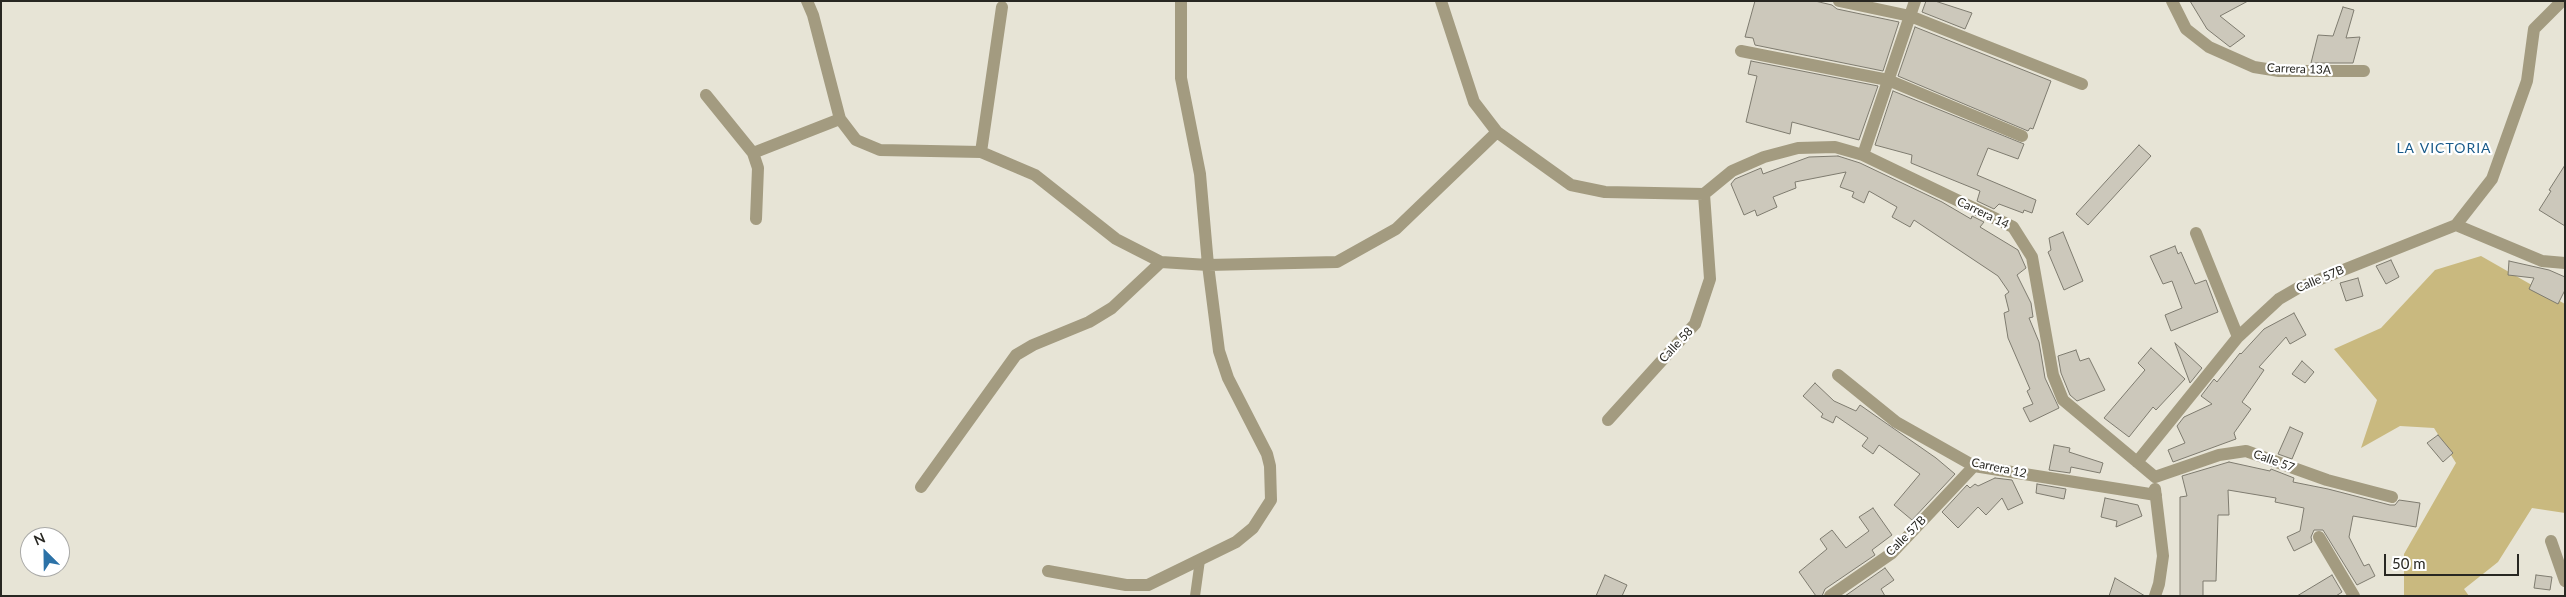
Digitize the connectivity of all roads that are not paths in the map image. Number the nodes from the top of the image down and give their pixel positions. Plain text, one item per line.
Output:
1 (807, 1) edge
2 (1181, 1) edge
3 (1442, 1) edge
4 (1840, 1) edge
5 (1915, 1) edge
6 (2172, 1) edge
7 (2562, 1) edge
8 (1002, 7) dead end
9 (1910, 16) junction
10 (1741, 50) dead end
11 (2364, 70) dead end
12 (1888, 80) junction
13 (2082, 84) dead end
14 (706, 95) dead end
15 (840, 119) junction
16 (1497, 132) junction
17 (2022, 136) dead end
18 (981, 152) junction
19 (754, 153) junction
20 (1862, 155) junction
21 (1704, 194) junction
22 (756, 219) dead end
23 (2456, 225) junction
24 (2196, 233) dead end
25 (1161, 262) junction
26 (2565, 263) edge
27 (1208, 265) junction
28 (2238, 337) junction
29 (1838, 375) dead end
30 (1608, 420) dead end
31 (2137, 462) junction
32 (1974, 466) junction
33 (2155, 477) junction
34 (920, 487) dead end
35 (2156, 495) junction
36 (2392, 498) dead end
37 (2319, 537) dead end
38 (2551, 541) dead end
39 (1200, 560) junction
40 (1048, 571) dead end
41 (2565, 581) edge
42 (1195, 596) edge
43 (1830, 596) edge
44 (2155, 596) edge
45 (2354, 596) edge

1 - 15 street
2 - 27 street
3 - 16 street
4 - 9 street
5 - 9 street
6 - 11 street, Carrera 13A
7 - 23 street
8 - 18 street
9 - 12 street
9 - 13 street
10 - 12 street
12 - 17 street
12 - 20 street
14 - 19 street
15 - 18 street
15 - 19 street
16 - 21 street
16 - 27 street
18 - 25 street
19 - 22 street
20 - 21 street, Carrera 14
20 - 31 street, Carrera 14
21 - 30 street, Calle 58
23 - 26 street
23 - 28 street, Calle 57B
24 - 28 street
25 - 27 street
25 - 34 street
27 - 39 street
28 - 31 street, Calle 57B
29 - 32 street, Carrera 12
31 - 33 street, Carrera 14
32 - 35 street, Carrera 12
32 - 43 street, Calle 57B
33 - 35 street
33 - 36 street, Calle 57
35 - 44 street
37 - 45 street
38 - 41 street
39 - 40 street
39 - 42 lane

